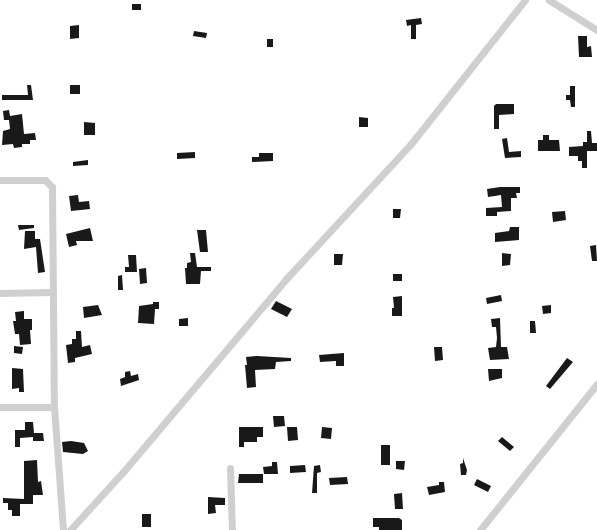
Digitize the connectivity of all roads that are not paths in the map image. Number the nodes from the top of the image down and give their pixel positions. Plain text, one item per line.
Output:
1 (525, 0) edge
2 (549, 0) edge
3 (597, 30) edge
4 (0, 180) edge
5 (52, 292) junction
6 (0, 293) edge
7 (597, 384) edge
8 (0, 407) edge
9 (54, 407) junction
10 (230, 468) dead end
11 (63, 530) edge
12 (70, 530) edge
13 (232, 530) edge
14 (480, 530) edge

1 - 12 street
2 - 3 street
4 - 5 street
5 - 6 street
5 - 9 street
7 - 14 street
8 - 9 street
9 - 11 street
10 - 13 street

